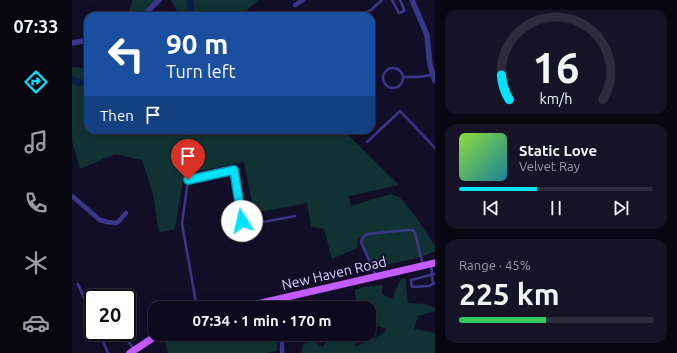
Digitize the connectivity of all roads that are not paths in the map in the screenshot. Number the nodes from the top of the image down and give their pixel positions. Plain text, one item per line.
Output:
1 (160, 0) edge
2 (303, 0) edge
3 (382, 0) edge
4 (392, 0) edge
5 (400, 0) edge
6 (412, 0) edge
7 (295, 5) dead end
8 (147, 12) edge
9 (367, 12) edge
10 (84, 41) edge
11 (72, 43) edge
12 (432, 60) edge
13 (432, 75) junction
14 (403, 77) junction
15 (435, 81) edge
16 (367, 142) dead end
17 (435, 148) edge
18 (72, 196) edge
19 (126, 213) dead end
20 (295, 216) dead end
21 (433, 263) edge
22 (423, 265) junction
23 (435, 274) edge
24 (431, 275) junction
25 (376, 276) junction
26 (78, 284) dead end
27 (434, 284) edge
28 (84, 298) edge
29 (282, 298) joint
30 (196, 301) edge
31 (269, 301) edge
32 (103, 341) edge
33 (127, 341) edge
34 (148, 341) edge
35 (282, 341) edge
36 (132, 351) edge
37 (108, 353) edge
38 (282, 353) edge

1 - 8 street
2 - 7 street
3 - 9 lane
4 - 5 lane
6 - 12 street
10 - 11 street
12 - 13 street
13 - 14 lane
13 - 15 street
14 - 14 lane
16 - 17 lane
18 - 19 street
20 - 30 lane
21 - 22 main road, New Haven Road
21 - 24 lane
22 - 25 main road, New Haven Road
22 - 25 lane
23 - 24 lane
24 - 27 lane
24 - 27 lane
25 - 29 main road, New Haven Road
26 - 28 lane
29 - 31 main road, New Haven Road
32 - 37 lane
33 - 36 lane
34 - 36 main road
35 - 38 street

